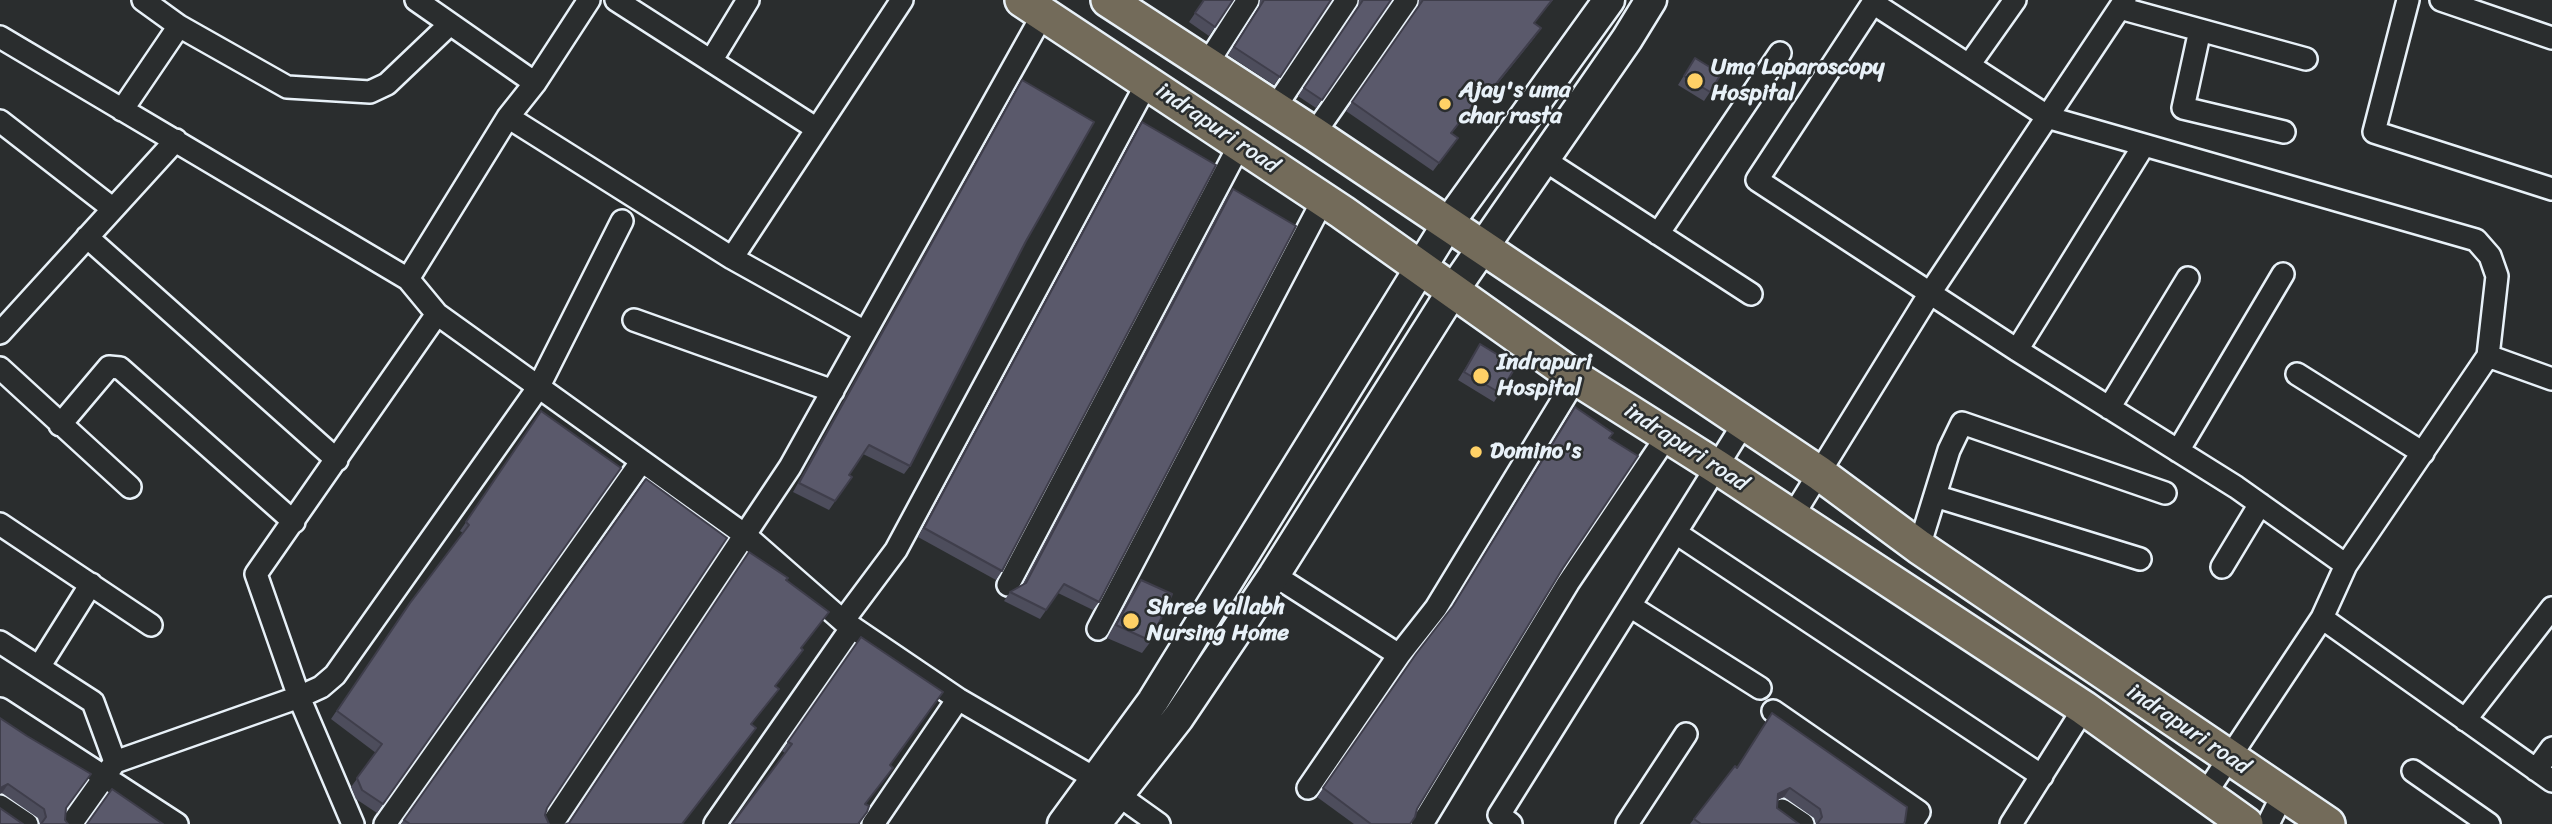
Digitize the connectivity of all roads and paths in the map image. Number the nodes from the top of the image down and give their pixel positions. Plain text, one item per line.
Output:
1 (143, 0) edge
2 (416, 0) edge
3 (589, 0) edge
4 (617, 0) edge
5 (748, 0) edge
6 (902, 0) edge
7 (1108, 0) edge
8 (1248, 0) edge
9 (1347, 0) edge
10 (1407, 0) edge
11 (2015, 0) edge
12 (2408, 0) edge
13 (2441, 0) edge
14 (1605, 1) edge
15 (1874, 1) edge
16 (2122, 4) edge
17 (2474, 6) edge
18 (1032, 7) edge
19 (1643, 12) edge
20 (450, 24) junction
21 (179, 26) junction
22 (2200, 30) junction
23 (0, 37) edge
24 (2552, 38) edge
25 (1780, 52) dead end
26 (2306, 59) dead end
27 (711, 61) junction
28 (1207, 64) junction
29 (1969, 65) junction
30 (535, 83) junction
31 (1147, 83) junction
32 (1274, 109) junction
33 (122, 110) junction
34 (508, 117) junction
35 (2050, 118) junction
36 (0, 121) edge
37 (817, 129) junction
38 (2284, 132) dead end
39 (1314, 134) junction
40 (176, 140) junction
41 (1240, 144) junction
42 (2144, 145) junction
43 (1543, 159) junction
44 (2552, 189) edge
45 (1323, 200) junction
46 (112, 208) junction
47 (622, 221) dead end
48 (1447, 225) junction
49 (1658, 234) junction
50 (87, 237) junction
51 (1481, 248) junction
52 (732, 258) junction
53 (1418, 269) junction
54 (2283, 274) dead end
55 (2188, 278) dead end
56 (408, 279) junction
57 (1452, 292) junction
58 (1930, 293) junction
59 (1751, 294) dead end
60 (437, 314) junction
61 (634, 320) dead end
62 (866, 332) junction
63 (0, 333) edge
64 (2017, 350) junction
65 (2488, 356) junction
66 (0, 368) edge
67 (2297, 374) dead end
68 (1576, 378) junction
69 (2552, 379) edge
70 (538, 388) junction
71 (832, 391) junction
72 (2109, 408) junction
73 (1744, 424) junction
74 (60, 425) junction
75 (1667, 436) junction
76 (2178, 451) junction
77 (2423, 453) junction
78 (337, 460) junction
79 (641, 462) junction
80 (1717, 467) junction
81 (1819, 473) junction
82 (130, 487) dead end
83 (2165, 493) dead end
84 (1935, 496) junction
85 (2260, 504) junction
86 (1792, 517) junction
87 (294, 522) junction
88 (0, 524) edge
89 (1676, 534) junction
90 (746, 535) junction
91 (1919, 547) junction
92 (2140, 559) dead end
93 (2346, 565) junction
94 (2222, 567) dead end
95 (1274, 575) junction
96 (92, 584) junction
97 (1008, 585) dead end
98 (1630, 606) junction
99 (2552, 608) edge
100 (2322, 618) junction
101 (848, 624) junction
102 (151, 625) dead end
103 (1098, 629) dead end
104 (0, 642) edge
105 (1399, 654) junction
106 (39, 667) junction
107 (1760, 688) dead end
108 (299, 697) junction
109 (958, 699) junction
110 (2084, 708) junction
111 (0, 709) edge
112 (1773, 711) edge
113 (2465, 720) junction
114 (1686, 734) dead end
115 (2552, 748) edge
116 (2229, 758) junction
117 (109, 769) junction
118 (2413, 771) dead end
119 (2544, 775) edge
120 (2042, 776) junction
121 (1107, 787) junction
122 (1308, 788) dead end
123 (2283, 794) junction
124 (2204, 796) junction
125 (0, 806) edge
126 (1782, 810) edge
127 (27, 824) edge
128 (71, 824) edge
129 (177, 824) edge
130 (353, 824) edge
131 (385, 824) edge
132 (552, 824) edge
133 (715, 824) edge
134 (873, 824) edge
135 (1063, 824) edge
136 (1096, 824) edge
137 (1159, 824) edge
138 (1422, 824) edge
139 (1511, 824) edge
140 (1627, 824) edge
141 (1802, 824) edge
142 (1911, 824) edge
143 (2011, 824) edge
144 (2246, 824) edge
145 (2268, 824) edge
146 (2328, 824) edge
147 (2489, 824) edge

1 - 21 street
2 - 20 street
3 - 30 street
4 - 27 street
5 - 27 street
6 - 37 street
7 - 28 main road, indrapuri road
8 - 28 street
9 - 32 street
10 - 39 street
11 - 29 street
12 - 44 street
13 - 17 street
14 - 19 street
14 - 48 street
15 - 29 street
15 - 58 street
16 - 22 street
16 - 35 street
17 - 24 street
18 - 31 main road, indrapuri road
18 - 62 street
19 - 43 street
20 - 21 street
20 - 30 street
21 - 33 street
22 - 26 street
22 - 38 street
23 - 33 street
25 - 49 street
27 - 37 street
28 - 32 main road, indrapuri road
29 - 35 street
30 - 34 street
31 - 41 main road, indrapuri road
31 - 101 street
32 - 39 main road, indrapuri road
33 - 40 street
34 - 52 street
34 - 56 street
35 - 42 street
35 - 58 street
36 - 46 street
37 - 52 street
39 - 48 main road, indrapuri road
40 - 46 street
40 - 56 street
41 - 45 main road, indrapuri road
41 - 97 street
42 - 64 street
42 - 65 street
43 - 49 street
43 - 51 street
45 - 53 main road, indrapuri road
45 - 103 street
46 - 50 street
47 - 70 street
48 - 51 main road, indrapuri road
48 - 53 street
49 - 59 street
50 - 63 street
50 - 78 street
51 - 57 street
51 - 73 main road, indrapuri road
52 - 62 street
53 - 57 main road, indrapuri road
53 - 121 street
54 - 76 street
55 - 72 street
56 - 60 street
57 - 68 main road, indrapuri road
57 - 95 street
58 - 64 street
58 - 81 street
60 - 70 street
60 - 78 street
61 - 71 street
62 - 71 street
64 - 72 street
65 - 69 street
65 - 77 street
66 - 74 street
67 - 77 street
68 - 75 main road, indrapuri road
68 - 105 street
70 - 79 street
70 - 108 street
71 - 90 street
72 - 76 street
73 - 80 street
73 - 81 main road, indrapuri road
74 - 82 street
74 - 87 street
75 - 80 main road, indrapuri road
75 - 138 street
76 - 85 street
77 - 93 street
78 - 87 street
79 - 90 street
79 - 131 street
80 - 86 main road, indrapuri road
80 - 89 street
81 - 86 street
81 - 91 main road, indrapuri road
83 - 84 street
84 - 91 street
84 - 92 street
85 - 93 street
85 - 94 street
86 - 110 main road, indrapuri road
87 - 108 street
88 - 96 street
89 - 98 street
89 - 120 street
90 - 101 street
90 - 132 street
91 - 116 main road, indrapuri road
93 - 100 street
95 - 105 street
95 - 121 street
96 - 102 street
96 - 106 street
98 - 107 street
98 - 139 street
99 - 113 street
100 - 113 street
100 - 116 street
101 - 109 street
101 - 133 street
104 - 106 street
105 - 122 street
106 - 117 street
108 - 117 street
108 - 130 street
109 - 121 street
109 - 134 street
110 - 120 street
110 - 124 main road, indrapuri road
111 - 117 street
112 - 142 street
113 - 119 street
114 - 140 street
115 - 119 street
116 - 123 main road, indrapuri road
116 - 124 street
117 - 128 street
117 - 129 street
118 - 147 street
120 - 143 street
121 - 135 street
121 - 136 street
121 - 137 street
123 - 145 street
123 - 146 main road, indrapuri road
124 - 144 main road, indrapuri road
125 - 127 street
126 - 141 street

